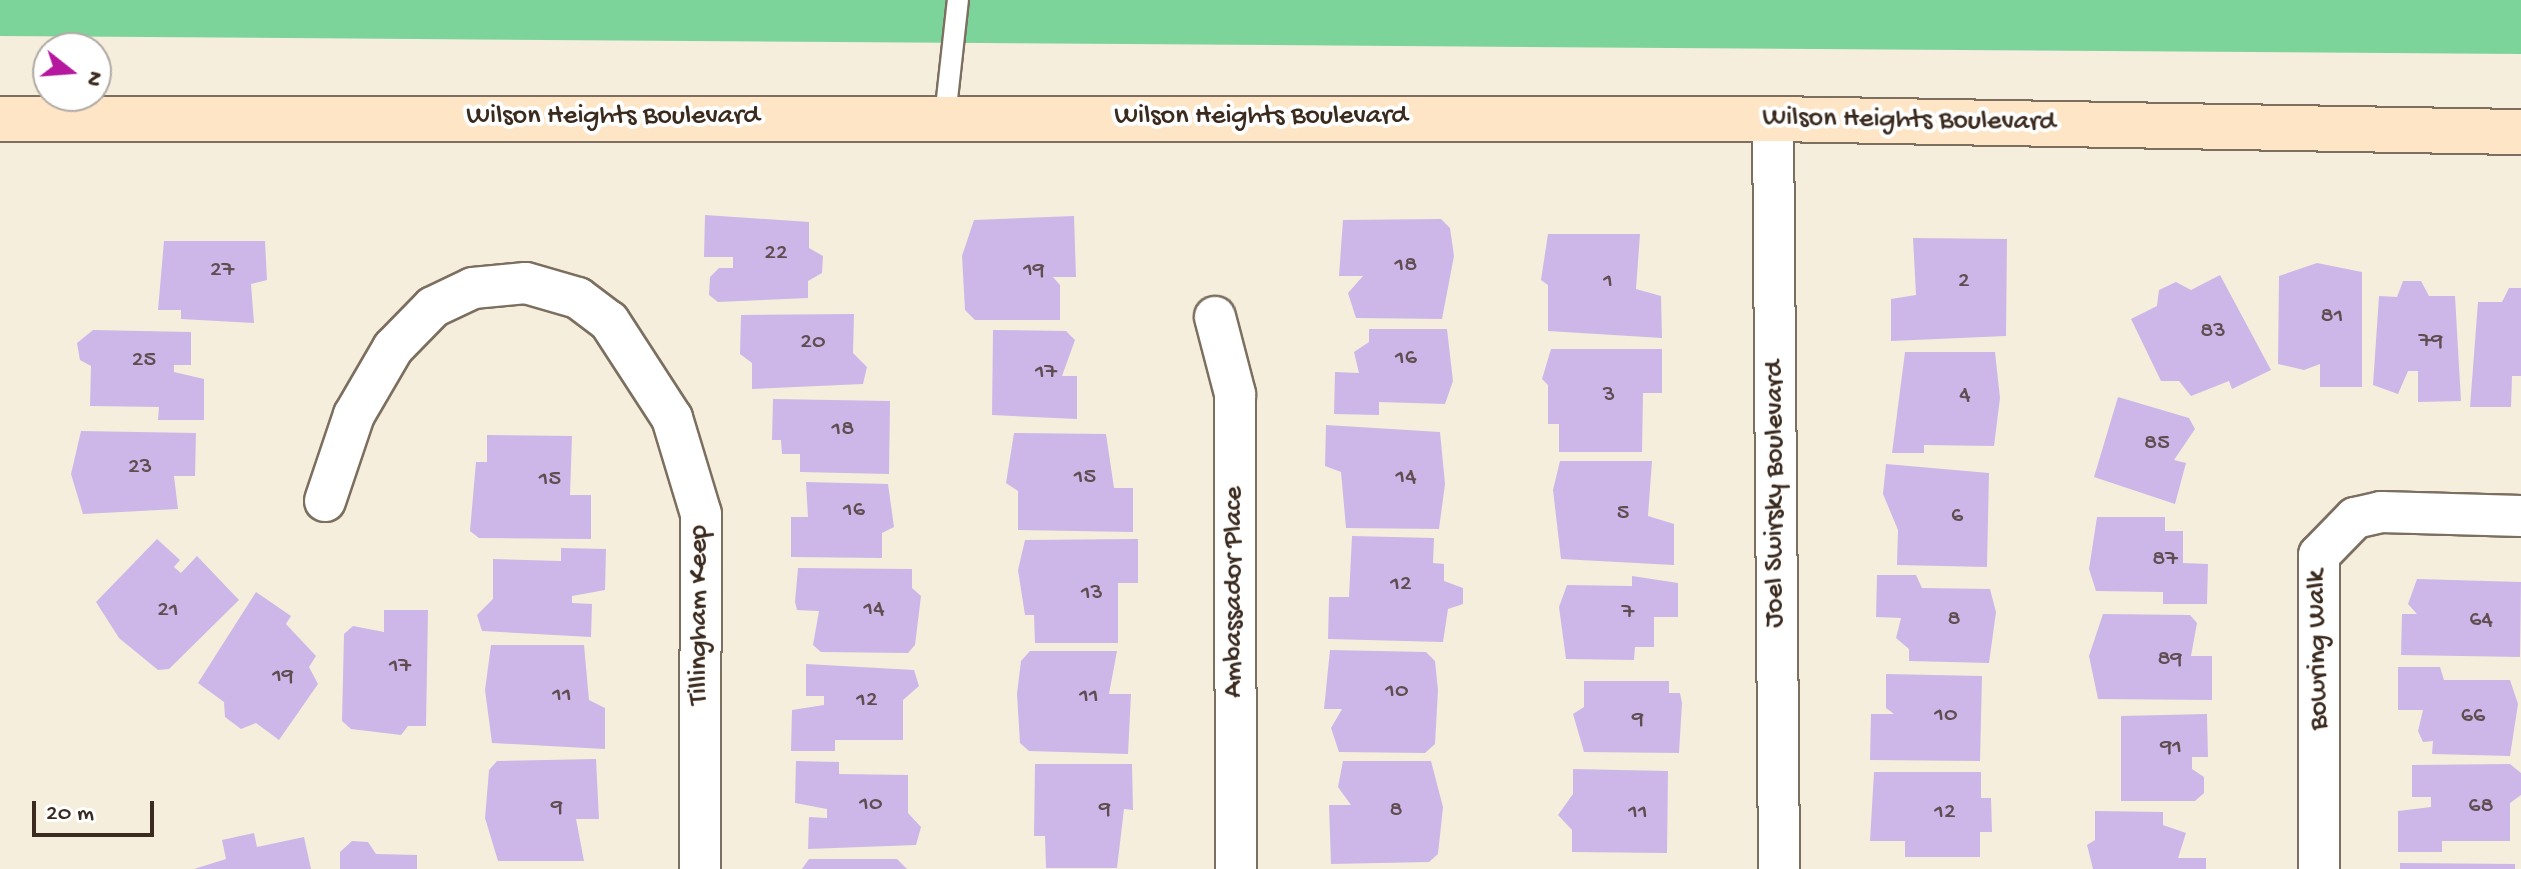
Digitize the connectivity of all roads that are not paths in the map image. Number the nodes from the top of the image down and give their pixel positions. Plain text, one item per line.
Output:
1 (958, 0) edge
2 (0, 98) edge
3 (945, 117) junction
4 (0, 119) edge
5 (116, 119) junction
6 (1773, 119) junction
7 (2521, 132) edge
8 (1215, 317) dead end
9 (325, 501) dead end
10 (2521, 516) edge
11 (700, 869) edge
12 (1236, 869) edge
13 (1779, 869) edge
14 (2319, 869) edge

1 - 3 lane
2 - 5 main road
3 - 5 main road, Wilson Heights Boulevard
3 - 6 main road, Wilson Heights Boulevard
4 - 5 main road, Wilson Heights Boulevard
6 - 7 main road, Wilson Heights Boulevard
6 - 13 street, Joel Swirsky Boulevard
8 - 12 street, Ambassador Place
9 - 11 street, Tillingham Keep
10 - 14 street, Bowring Walk

